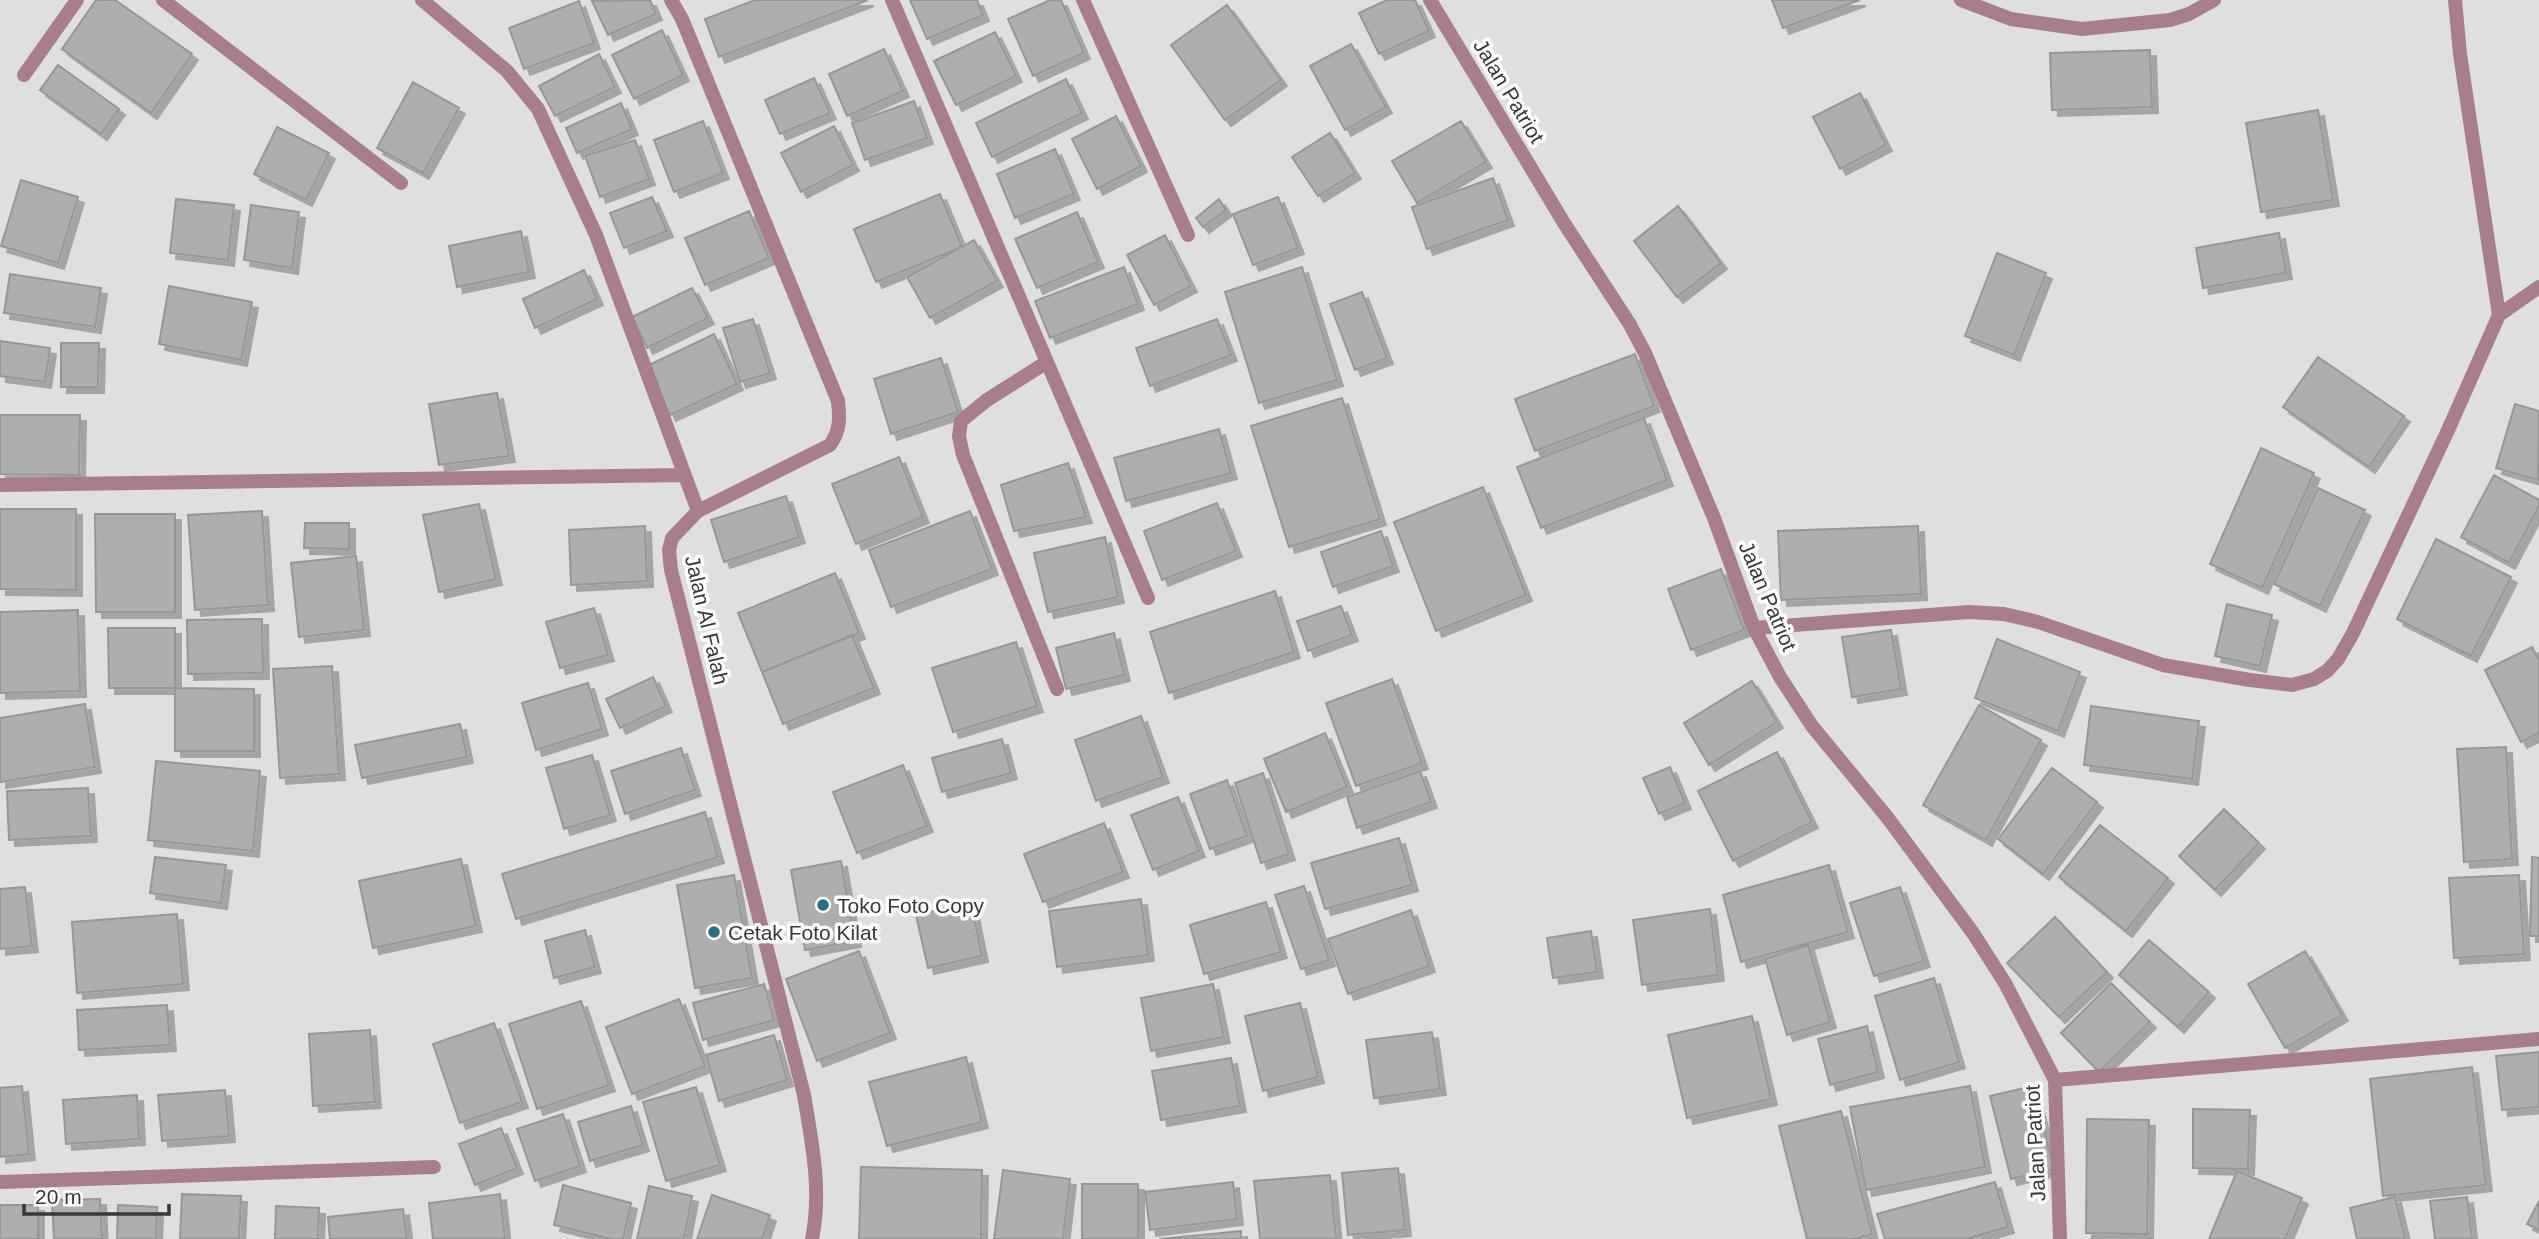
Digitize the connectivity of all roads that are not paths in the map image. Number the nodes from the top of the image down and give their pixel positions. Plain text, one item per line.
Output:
1 (77, 0) edge
2 (163, 0) edge
3 (422, 0) edge
4 (671, 0) edge
5 (892, 0) edge
6 (1083, 0) edge
7 (1430, 0) edge
8 (1961, 0) edge
9 (2214, 0) edge
10 (2455, 0) edge
11 (24, 75) dead end
12 (401, 183) dead end
13 (1188, 234) dead end
14 (2539, 288) edge
15 (2499, 315) junction
16 (1047, 362) junction
17 (685, 475) junction
18 (0, 485) edge
19 (698, 511) junction
20 (1148, 598) dead end
21 (1754, 628) junction
22 (1057, 690) dead end
23 (2539, 1039) edge
24 (2055, 1080) junction
25 (434, 1167) dead end
26 (0, 1182) edge
27 (812, 1239) edge
28 (2060, 1239) edge

1 - 11 street
2 - 12 street
3 - 17 street
4 - 19 street, Jalan Al Falah
5 - 16 street
6 - 13 street
7 - 21 street, Jalan Patriot
8 - 9 street
10 - 15 street
14 - 15 street
15 - 21 street
16 - 20 street
16 - 22 street
17 - 18 street
17 - 19 street
19 - 27 street, Jalan Al Falah
21 - 24 street, Jalan Patriot
23 - 24 street
24 - 28 street, Jalan Patriot
25 - 26 street

